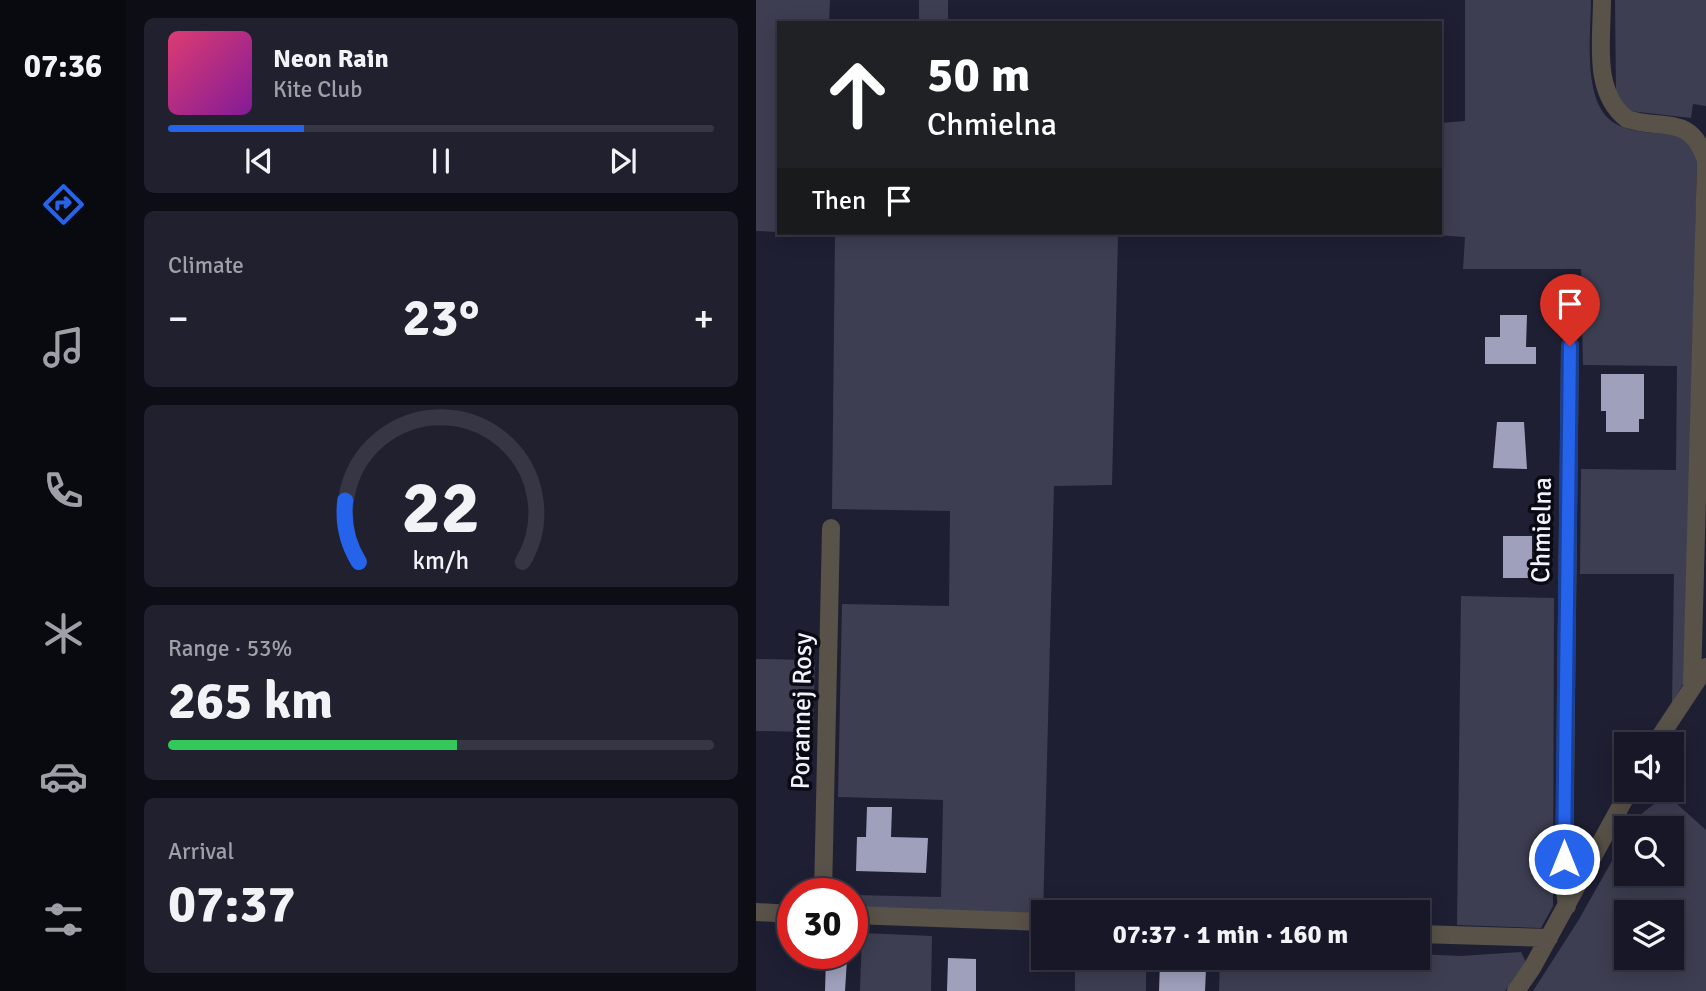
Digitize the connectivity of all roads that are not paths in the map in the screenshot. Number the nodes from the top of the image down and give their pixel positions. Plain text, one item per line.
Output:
1 (1602, 0) edge
2 (1706, 161) edge
3 (1570, 346) dead end
4 (831, 528) dead end
5 (1706, 667) edge
6 (1692, 684) junction
7 (1662, 732) edge
8 (1623, 802) edge
9 (823, 878) edge
10 (1567, 906) junction
11 (756, 912) edge
12 (777, 913) edge
13 (868, 916) edge
14 (1031, 922) edge
15 (1430, 934) edge
16 (1549, 938) junction
17 (1516, 991) edge

1 - 2 street
2 - 6 street
3 - 10 street, Chmielna
4 - 9 street, Porannej Rosy
5 - 6 street
6 - 7 street
8 - 10 street
10 - 16 street
11 - 12 street
13 - 14 street
15 - 16 street
16 - 17 street

